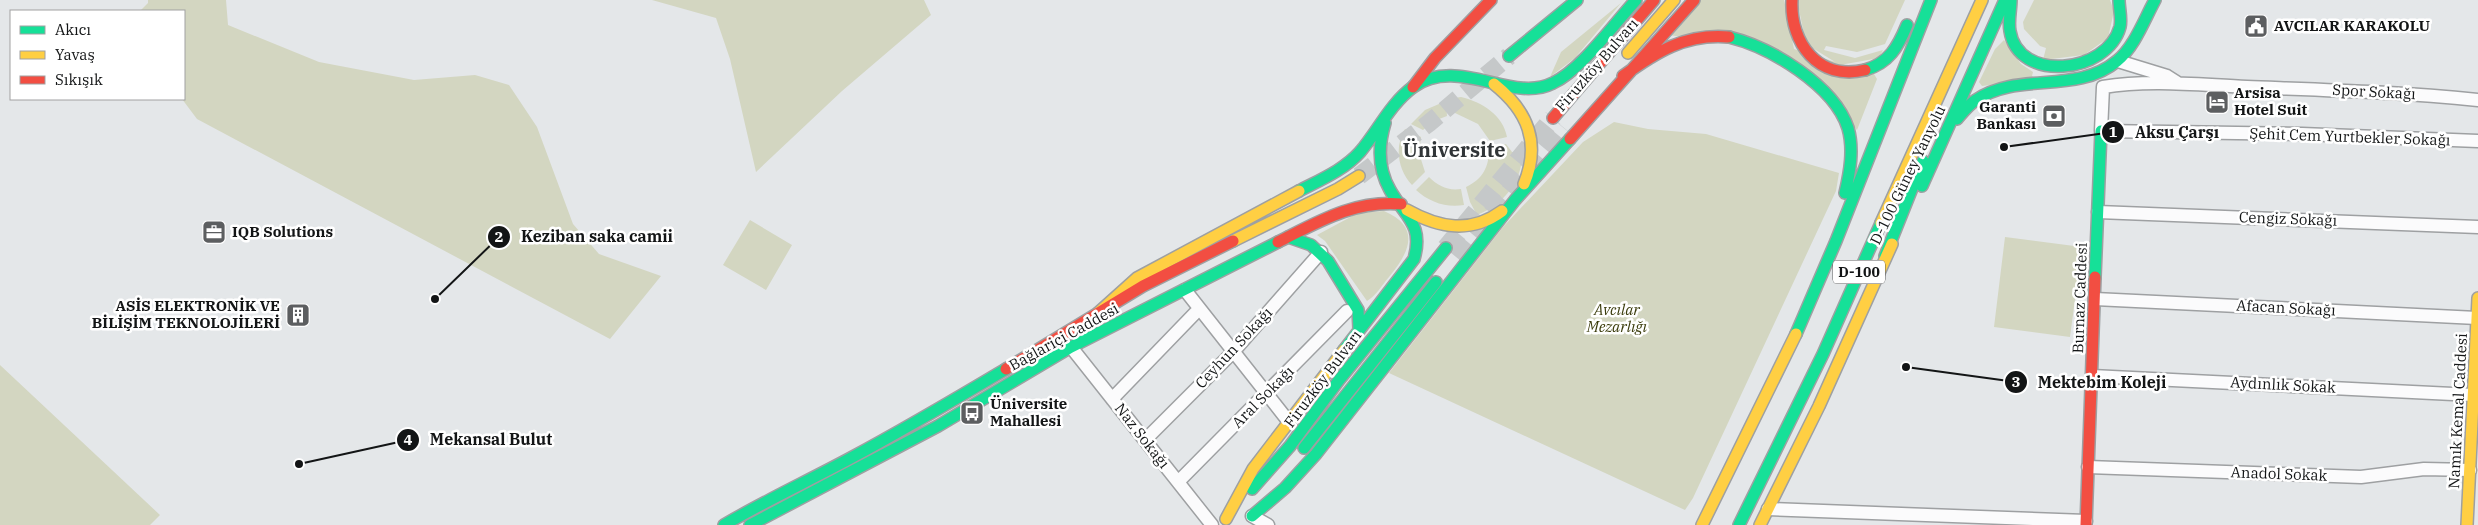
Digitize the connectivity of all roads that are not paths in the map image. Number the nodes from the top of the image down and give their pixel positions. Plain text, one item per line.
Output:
1 (1491, 0) edge
2 (1577, 0) edge
3 (1636, 0) edge
4 (1654, 0) edge
5 (1674, 0) edge
6 (1694, 0) edge
7 (1792, 0) edge
8 (1931, 0) edge
9 (1982, 0) edge
10 (2005, 0) edge
11 (2011, 0) edge
12 (2118, 0) edge
13 (2155, 0) edge
14 (1910, 16) dead end
15 (1974, 17) junction
16 (1509, 56) tunnel mouth
17 (1622, 60) dead end
18 (2118, 61) junction
19 (1623, 76) junction
20 (1493, 84) junction
21 (2180, 84) junction
22 (1413, 87) junction
23 (2478, 100) edge
24 (1388, 115) junction
25 (1553, 118) tunnel mouth
26 (2101, 131) junction
27 (1947, 132) junction
28 (2478, 141) edge
29 (1359, 176) tunnel mouth
30 (1515, 200) junction
31 (1404, 207) junction
32 (2098, 212) junction
33 (2478, 227) edge
34 (1288, 237) junction
35 (1836, 241) junction
36 (1446, 248) tunnel mouth
37 (1321, 252) junction
38 (1885, 256) junction
39 (1456, 257) tunnel mouth
40 (1185, 290) junction
41 (2478, 298) edge
42 (2095, 299) junction
43 (1200, 309) junction
44 (1347, 311) dead end
45 (1098, 313) junction
46 (2477, 318) edge
47 (1359, 329) junction
48 (1071, 347) junction
49 (1233, 352) junction
50 (2092, 376) junction
51 (1266, 393) junction
52 (2473, 394) junction
53 (1112, 398) junction
54 (2475, 419) edge
55 (1289, 422) junction
56 (1145, 440) junction
57 (2088, 467) junction
58 (2470, 470) junction
59 (812, 476) junction
60 (1178, 482) junction
61 (819, 489) junction
62 (1768, 509) junction
63 (1248, 521) edge
64 (1223, 522) edge
65 (2086, 523) edge
66 (724, 525) edge
67 (750, 525) edge
68 (1212, 525) edge
69 (1268, 525) edge
70 (1702, 525) edge
71 (1739, 525) edge
72 (1760, 525) edge
73 (2467, 525) edge

1 - 22 main road
2 - 16 main road
3 - 20 main road
4 - 25 main road, Firuzköy Bulvarı
5 - 17 main road, Firuzköy Bulvarı
6 - 19 main road
7 - 14 main road
8 - 35 main road, D-100
9 - 15 main road, D-100
10 - 27 main road, D-100 Güney Yanyolu
11 - 12 main road
13 - 18 main road
15 - 38 main road
15 - 71 main road, D-100
18 - 21 street, Spor Sokağı
18 - 27 main road
19 - 30 main road
19 - 35 main road
20 - 22 main road
20 - 30 main road
21 - 23 street, Spor Sokağı
21 - 26 street, Spor Sokağı
22 - 24 main road
24 - 31 main road
24 - 45 main road
26 - 28 street, Şehit Cem Yurtbekler Sokağı
26 - 32 main road, Burnaz Caddesi
27 - 38 main road, D-100 Güney Yanyolu
29 - 45 main road, Bağlariçi Caddesi
30 - 31 main road
30 - 63 main road
31 - 34 main road, Bağlariçi Caddesi
31 - 47 main road
32 - 33 street, Cengiz Sokağı
32 - 42 main road, Burnaz Caddesi
34 - 37 main road
34 - 40 main road, Bağlariçi Caddesi
35 - 70 main road, D-100
36 - 64 main road, Firuzköy Bulvarı
37 - 47 main road
37 - 49 street, Ceyhun Sokağı
38 - 62 main road, D-100 Güney Yanyolu
39 - 63 main road, Firuzköy Bulvarı
40 - 43 street
40 - 48 main road, Bağlariçi Caddesi
41 - 46 main road, Namık Kemal Caddesi
42 - 46 street, Afacan Sokağı
42 - 50 main road, Burnaz Caddesi
43 - 49 street
43 - 53 street
44 - 51 street, Aral Sokağı
45 - 59 main road, Bağlariçi Caddesi
46 - 52 main road, Namık Kemal Caddesi
47 - 55 main road
48 - 53 street, Naz Sokağı
48 - 61 main road, Bağlariçi Caddesi
49 - 51 street
49 - 56 street, Ceyhun Sokağı
50 - 52 street, Aydınlık Sokak
50 - 57 main road, Burnaz Caddesi
51 - 55 street
51 - 60 street, Aral Sokağı
52 - 54 main road, Namık Kemal Caddesi
53 - 56 street, Naz Sokağı
54 - 58 main road, Namık Kemal Caddesi
55 - 64 main road
56 - 60 street, Naz Sokağı
57 - 58 street, Anadol Sokak
57 - 65 main road, Burnaz Caddesi
58 - 73 main road, Namık Kemal Caddesi
59 - 61 main road
59 - 66 main road, Bağlariçi Caddesi
60 - 68 street, Naz Sokağı
61 - 67 main road, Bağlariçi Caddesi
62 - 65 street
62 - 72 main road, D-100 Güney Yanyolu
63 - 69 street

